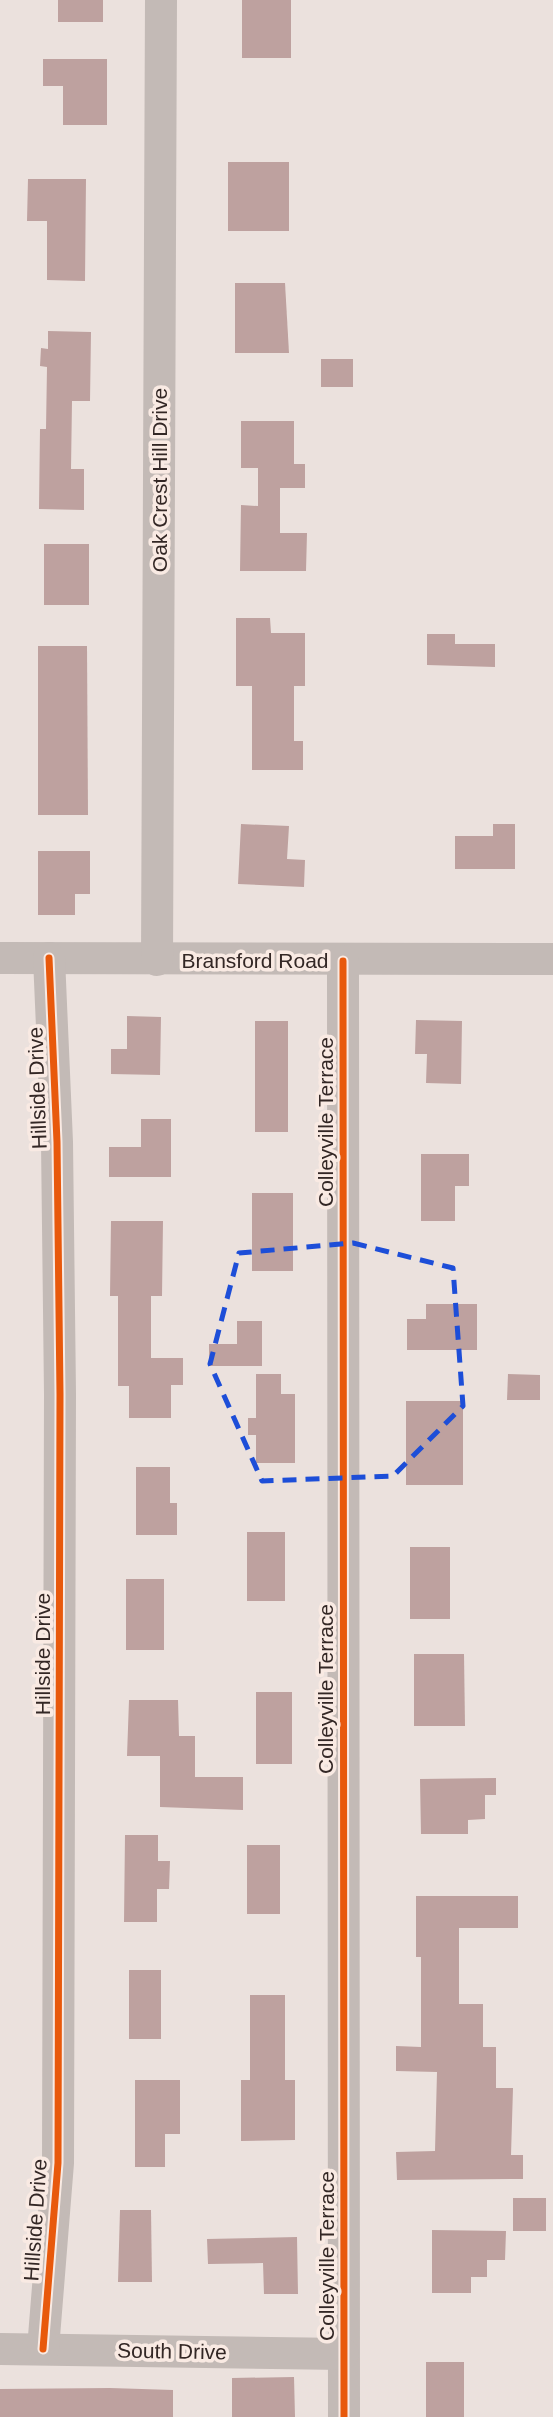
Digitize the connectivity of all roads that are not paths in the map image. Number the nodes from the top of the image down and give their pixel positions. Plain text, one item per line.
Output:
1 (160, 0) edge
2 (0, 958) edge
3 (49, 958) junction
4 (157, 960) junction
5 (553, 960) edge
6 (343, 961) junction
7 (0, 2349) edge
8 (43, 2349) junction
9 (343, 2354) junction
10 (344, 2417) edge

1 - 4 street, Oak Crest Hill Drive
2 - 3 street, Bransford Road
3 - 4 street, Bransford Road
3 - 8 street, Hillside Drive
4 - 6 street, Bransford Road
5 - 6 street, Bransford Road
6 - 9 street, Colleyville Terrace
7 - 8 street, South Drive
8 - 9 street, South Drive
9 - 10 street, Colleyville Terrace

